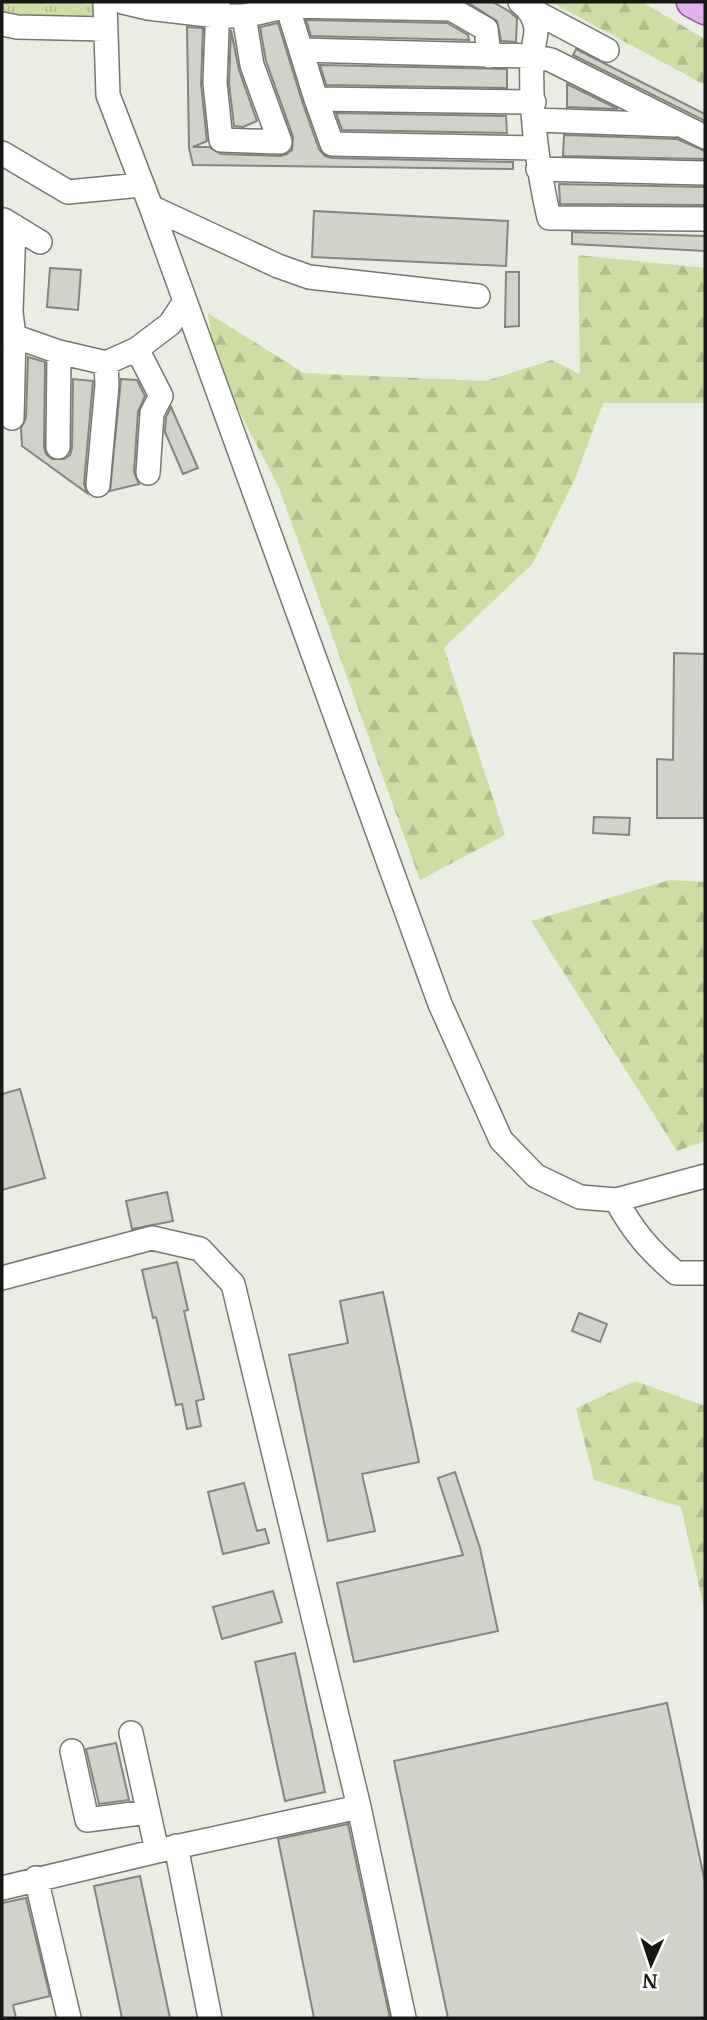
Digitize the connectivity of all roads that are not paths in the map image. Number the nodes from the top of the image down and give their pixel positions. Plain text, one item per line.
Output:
1 (105, 2) edge
2 (123, 2) edge
3 (692, 2) edge
4 (287, 4) edge
5 (524, 5) edge
6 (445, 6) edge
7 (218, 9) edge
8 (705, 9) edge
9 (244, 16) junction
10 (2, 24) edge
11 (105, 29) junction
12 (301, 50) junction
13 (607, 50) dead end
14 (489, 56) junction
15 (532, 56) junction
16 (316, 99) junction
17 (534, 111) junction
18 (681, 125) junction
19 (705, 137) edge
20 (2, 153) edge
21 (537, 159) junction
22 (705, 173) edge
23 (141, 185) junction
24 (151, 207) junction
25 (705, 219) edge
26 (8, 223) edge
27 (40, 242) dead end
28 (478, 296) dead end
29 (184, 303) junction
30 (6, 336) edge
31 (137, 349) junction
32 (59, 352) junction
33 (106, 363) junction
34 (12, 418) dead end
35 (58, 447) dead end
36 (148, 472) dead end
37 (98, 485) dead end
38 (705, 1177) edge
39 (616, 1200) junction
40 (705, 1273) edge
41 (2, 1278) edge
42 (131, 1733) dead end
43 (72, 1751) dead end
44 (359, 1807) junction
45 (148, 1812) junction
46 (167, 1849) junction
47 (36, 1878) junction
48 (2, 1888) edge
49 (69, 2018) edge
50 (210, 2018) edge
51 (404, 2018) edge

1 - 11 lane
2 - 7 lane
3 - 8 main road
4 - 6 lane
4 - 9 lane
4 - 12 lane
5 - 13 lane
5 - 15 lane
6 - 14 lane
7 - 9 lane
7 - 9 lane
10 - 11 lane
11 - 23 lane
12 - 14 lane
12 - 16 lane
14 - 15 lane
15 - 17 lane
15 - 18 lane
16 - 17 lane
16 - 21 lane
17 - 18 lane
17 - 21 lane
18 - 19 lane
20 - 23 lane
21 - 22 lane
21 - 25 lane
23 - 24 lane
24 - 28 lane
24 - 29 lane
26 - 27 lane
26 - 30 lane
29 - 31 lane
29 - 39 lane
30 - 32 lane
30 - 34 lane
31 - 33 lane
31 - 36 lane
32 - 33 lane
32 - 35 lane
33 - 37 lane
38 - 39 lane
39 - 40 lane
41 - 44 lane
42 - 45 lane
43 - 45 lane
44 - 46 lane
44 - 51 lane
45 - 46 lane
46 - 47 lane
46 - 50 lane
47 - 48 lane
47 - 49 lane

